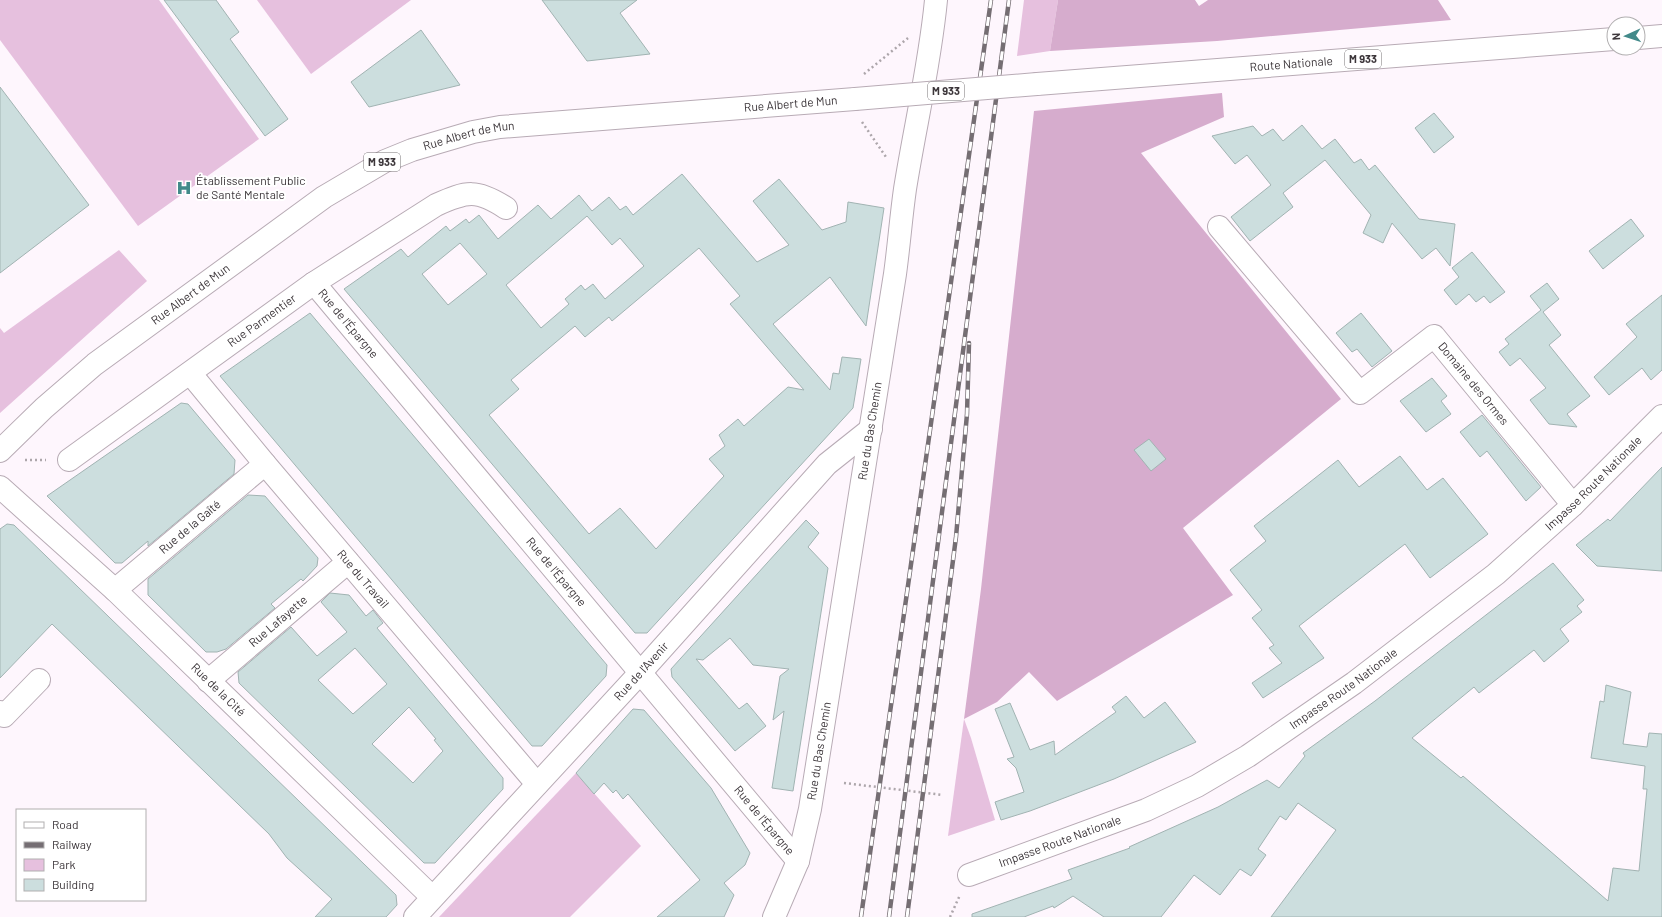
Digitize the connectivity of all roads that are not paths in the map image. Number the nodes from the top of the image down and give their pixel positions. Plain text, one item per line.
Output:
1 (936, 0) edge
2 (1662, 36) edge
3 (1646, 37) edge
4 (1606, 40) edge
5 (1037, 84) joint
6 (506, 208) dead end
7 (1219, 227) dead end
8 (314, 283) junction
9 (190, 373) junction
10 (1662, 416) edge
11 (871, 429) junction
12 (9, 455) edge
13 (69, 460) road end
14 (265, 464) junction
15 (0, 487) edge
16 (1573, 505) junction
17 (348, 562) junction
18 (115, 590) junction
19 (640, 673) junction
20 (39, 680) dead end
21 (208, 681) junction
22 (0, 712) edge
23 (537, 784) junction
24 (798, 861) junction
25 (969, 875) dead end
26 (432, 897) junction
27 (415, 917) edge
28 (774, 917) edge

1 - 11 street, Rue du Bas Chemin
2 - 3 street
4 - 5 street, Route Nationale / M 933
5 - 12 street, Rue Albert de Mun / M 933, bridge
6 - 8 street, Rue Parmentier
7 - 16 street, Domaine des Ormes
8 - 9 street, Rue Parmentier
8 - 19 street, Rue de l'Épargne
9 - 13 street, Rue Parmentier
9 - 14 street, Rue du Travail
10 - 16 street, Impasse Route Nationale
11 - 19 street, Rue de l'Avenir
11 - 24 street, Rue du Bas Chemin
14 - 17 street, Rue du Travail
14 - 18 street, Rue de la Gaîté
15 - 18 street, Rue de la Cité
16 - 25 street, Impasse Route Nationale
17 - 21 street, Rue Lafayette
17 - 23 street, Rue du Travail
18 - 21 street, Rue de la Cité
19 - 23 street, Rue de l'Avenir
19 - 24 street, Rue de l'Épargne
20 - 22 street
21 - 26 street, Rue de la Cité
23 - 26 street, Rue de l'Avenir
24 - 28 street, Rue du Bas Chemin
26 - 27 street, Rue de l'Avenir

